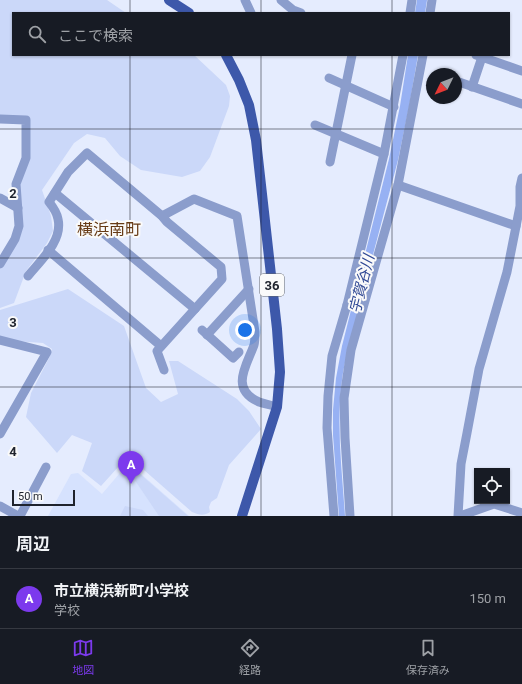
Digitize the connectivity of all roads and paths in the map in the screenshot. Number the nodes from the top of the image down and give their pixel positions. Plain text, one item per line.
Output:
1 (169, 0) edge
2 (245, 0) edge
3 (281, 0) edge
4 (412, 0) edge
5 (432, 0) edge
6 (187, 12) edge
7 (251, 12) edge
8 (298, 12) edge
9 (410, 12) edge
10 (430, 12) edge
11 (227, 56) edge
12 (352, 56) edge
13 (403, 56) edge
14 (423, 56) edge
15 (479, 56) edge
16 (522, 71) edge
17 (329, 78) dead end
18 (462, 83) edge
19 (346, 85) junction
20 (472, 87) junction
21 (522, 104) edge
22 (394, 107) junction
23 (0, 119) edge
24 (315, 125) dead end
25 (336, 134) junction
26 (384, 154) junction
27 (330, 162) dead end
28 (522, 178) edge
29 (398, 186) junction
30 (55, 192) junction
31 (0, 198) edge
32 (18, 208) junction
33 (162, 216) junction
34 (516, 226) junction
35 (48, 250) junction
36 (0, 262) edge
37 (28, 276) dead end
38 (249, 289) junction
39 (348, 305) junction
40 (195, 309) junction
41 (361, 309) junction
42 (0, 340) edge
43 (161, 346) junction
44 (239, 352) dead end
45 (164, 370) dead end
46 (277, 407) junction
47 (0, 434) edge
48 (46, 467) dead end
49 (0, 506) edge
50 (522, 513) edge
51 (19, 516) edge
52 (242, 516) edge
53 (334, 516) edge
54 (350, 516) edge
55 (459, 516) edge

1 - 6 main road
2 - 7 street
3 - 8 street
4 - 9 street
5 - 10 street
11 - 46 main road, 36
12 - 19 street
13 - 22 street
14 - 29 street
15 - 16 street
15 - 20 street
17 - 19 street
18 - 20 street
19 - 22 street
19 - 25 street
20 - 21 street
22 - 26 street
23 - 32 street
24 - 25 street
25 - 26 street
25 - 27 street
26 - 39 street
28 - 34 street
29 - 34 street
29 - 41 street
30 - 33 street
30 - 35 street
30 - 40 street
31 - 32 street
32 - 36 street
33 - 38 street
33 - 40 street
34 - 55 street
35 - 37 street
35 - 43 street
38 - 44 street
38 - 46 street
39 - 41 street
39 - 53 street
40 - 43 street
41 - 54 street
42 - 47 street
43 - 45 street
46 - 52 main road, 36
48 - 51 street
49 - 51 street
50 - 55 street

